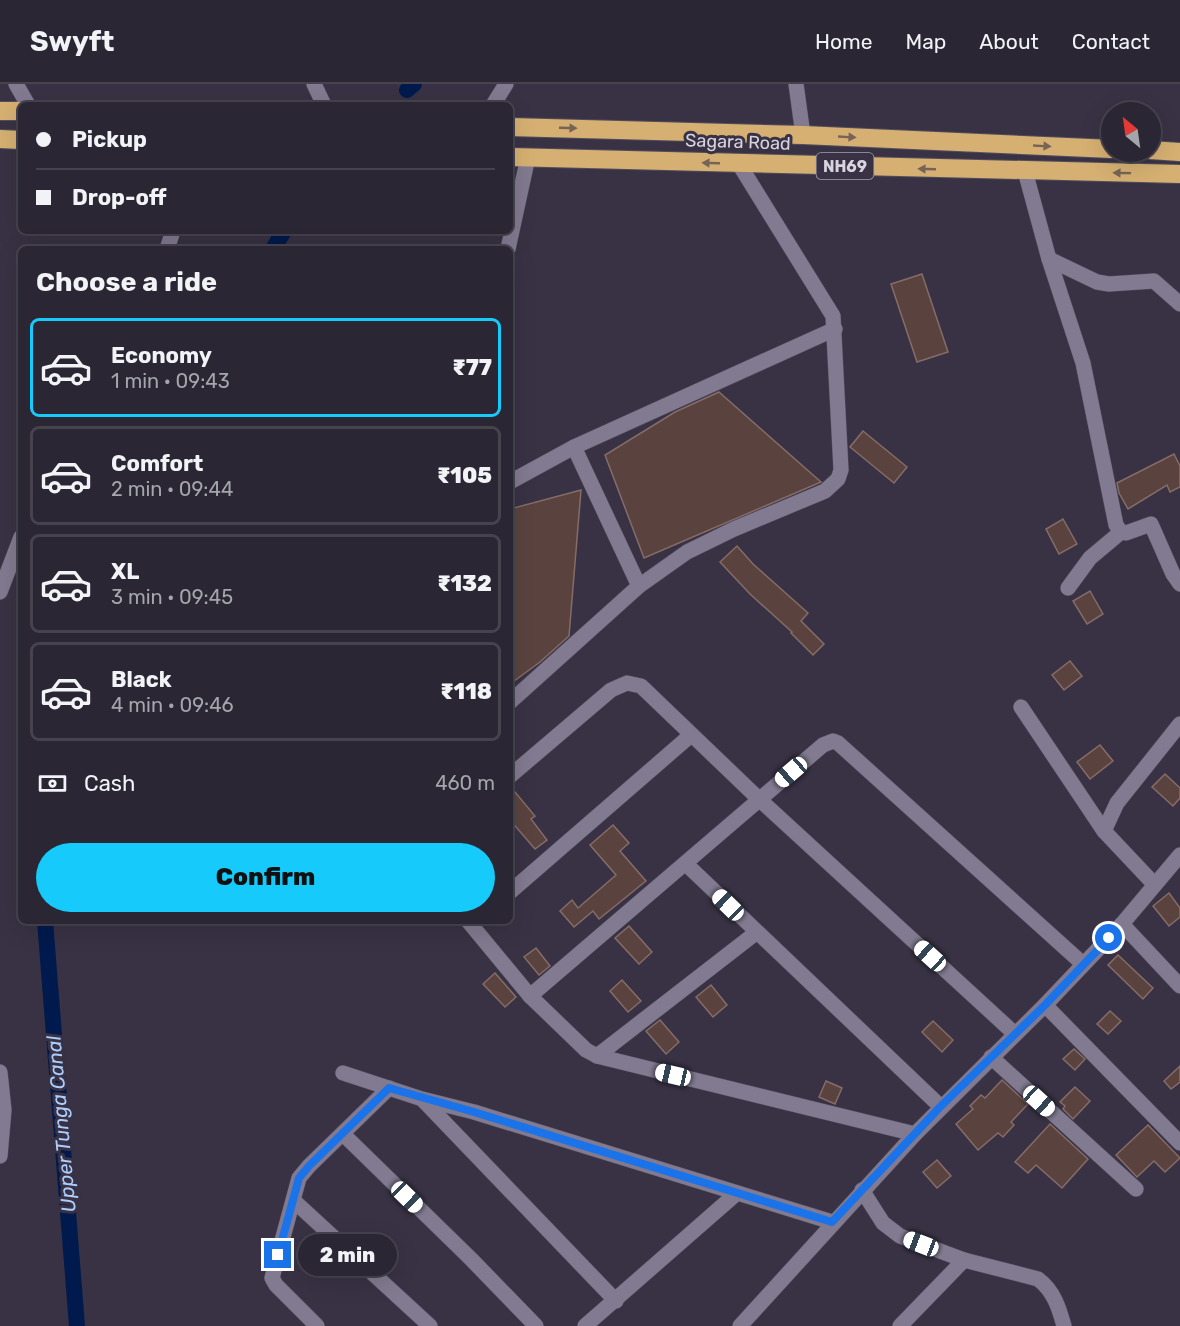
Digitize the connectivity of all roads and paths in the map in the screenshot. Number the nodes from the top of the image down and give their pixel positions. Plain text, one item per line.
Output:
1 (16, 84) edge
2 (314, 84) edge
3 (506, 84) edge
4 (796, 84) edge
5 (26, 102) edge
6 (323, 102) edge
7 (495, 102) edge
8 (0, 111) edge
9 (18, 111) edge
10 (513, 127) edge
11 (803, 135) junction
12 (0, 139) edge
13 (18, 140) edge
14 (1101, 148) edge
15 (1161, 151) edge
16 (1180, 152) edge
17 (519, 157) edge
18 (739, 164) junction
19 (1025, 171) junction
20 (1180, 174) edge
21 (513, 207) edge
22 (1049, 259) junction
23 (1180, 304) edge
24 (835, 330) junction
25 (574, 447) junction
26 (513, 480) edge
27 (1121, 532) junction
28 (18, 545) edge
29 (1180, 584) edge
30 (639, 586) junction
31 (1068, 588) dead end
32 (0, 592) edge
33 (513, 699) edge
34 (1021, 707) dead end
35 (1180, 724) edge
36 (691, 735) junction
37 (513, 773) edge
38 (760, 800) junction
39 (1104, 831) junction
40 (1180, 855) edge
41 (686, 864) junction
42 (1154, 884) junction
43 (513, 889) edge
44 (473, 924) edge
45 (1122, 924) junction
46 (756, 932) junction
47 (1083, 964) junction
48 (1180, 986) edge
49 (530, 996) junction
50 (1045, 1005) junction
51 (1016, 1034) junction
52 (597, 1056) junction
53 (991, 1058) junction
54 (0, 1072) edge
55 (343, 1073) dead end
56 (389, 1088) junction
57 (422, 1099) junction
58 (940, 1107) junction
59 (342, 1134) junction
60 (915, 1134) junction
61 (1180, 1143) edge
62 (0, 1156) edge
63 (1136, 1189) dead end
64 (862, 1190) junction
65 (737, 1193) junction
66 (294, 1201) junction
67 (832, 1222) junction
68 (964, 1260) junction
69 (616, 1301) junction
70 (317, 1326) edge
71 (430, 1326) edge
72 (536, 1326) edge
73 (585, 1326) edge
74 (741, 1326) edge
75 (900, 1326) edge
76 (1064, 1326) edge

1 - 5 street
2 - 6 street
3 - 7 street
4 - 11 street
8 - 9 highway
10 -> 11 highway, Sagara Road / NH69
11 -> 14 highway, Sagara Road / NH69
12 - 13 highway
15 - 16 highway
18 -> 17 highway, Sagara Road / NH69
17 - 21 street
19 -> 18 highway, Sagara Road / NH69
18 - 24 street
20 -> 19 highway, Sagara Road / NH69
19 - 22 street
22 - 23 street
22 - 27 street
24 - 25 street
24 - 30 street
25 - 26 street
25 - 30 street
27 - 29 street
27 - 31 street
28 - 32 street
30 - 33 street
34 - 39 street
35 - 39 street
36 - 37 street
36 - 38 street
36 - 43 street
38 - 41 street
38 - 47 street
38 - 51 street
39 - 42 street
40 - 42 street
41 - 46 street
41 - 49 street
42 - 45 street
44 - 49 street
45 - 47 street
45 - 48 street
46 - 52 street
46 - 58 street
47 - 50 street
49 - 52 street
50 - 51 street
50 - 61 street
51 - 53 street
52 - 60 street
53 - 58 street
53 - 63 street
54 - 62 street
55 - 56 street
56 - 57 street
56 - 59 street
57 - 65 street
57 - 69 street
58 - 60 street
59 - 66 street
59 - 72 street
60 - 64 street
64 - 67 street
64 - 68 street
65 - 67 street
65 - 69 street
66 - 70 street
66 - 71 street
67 - 74 street
68 - 75 street
68 - 76 street
69 - 73 street

